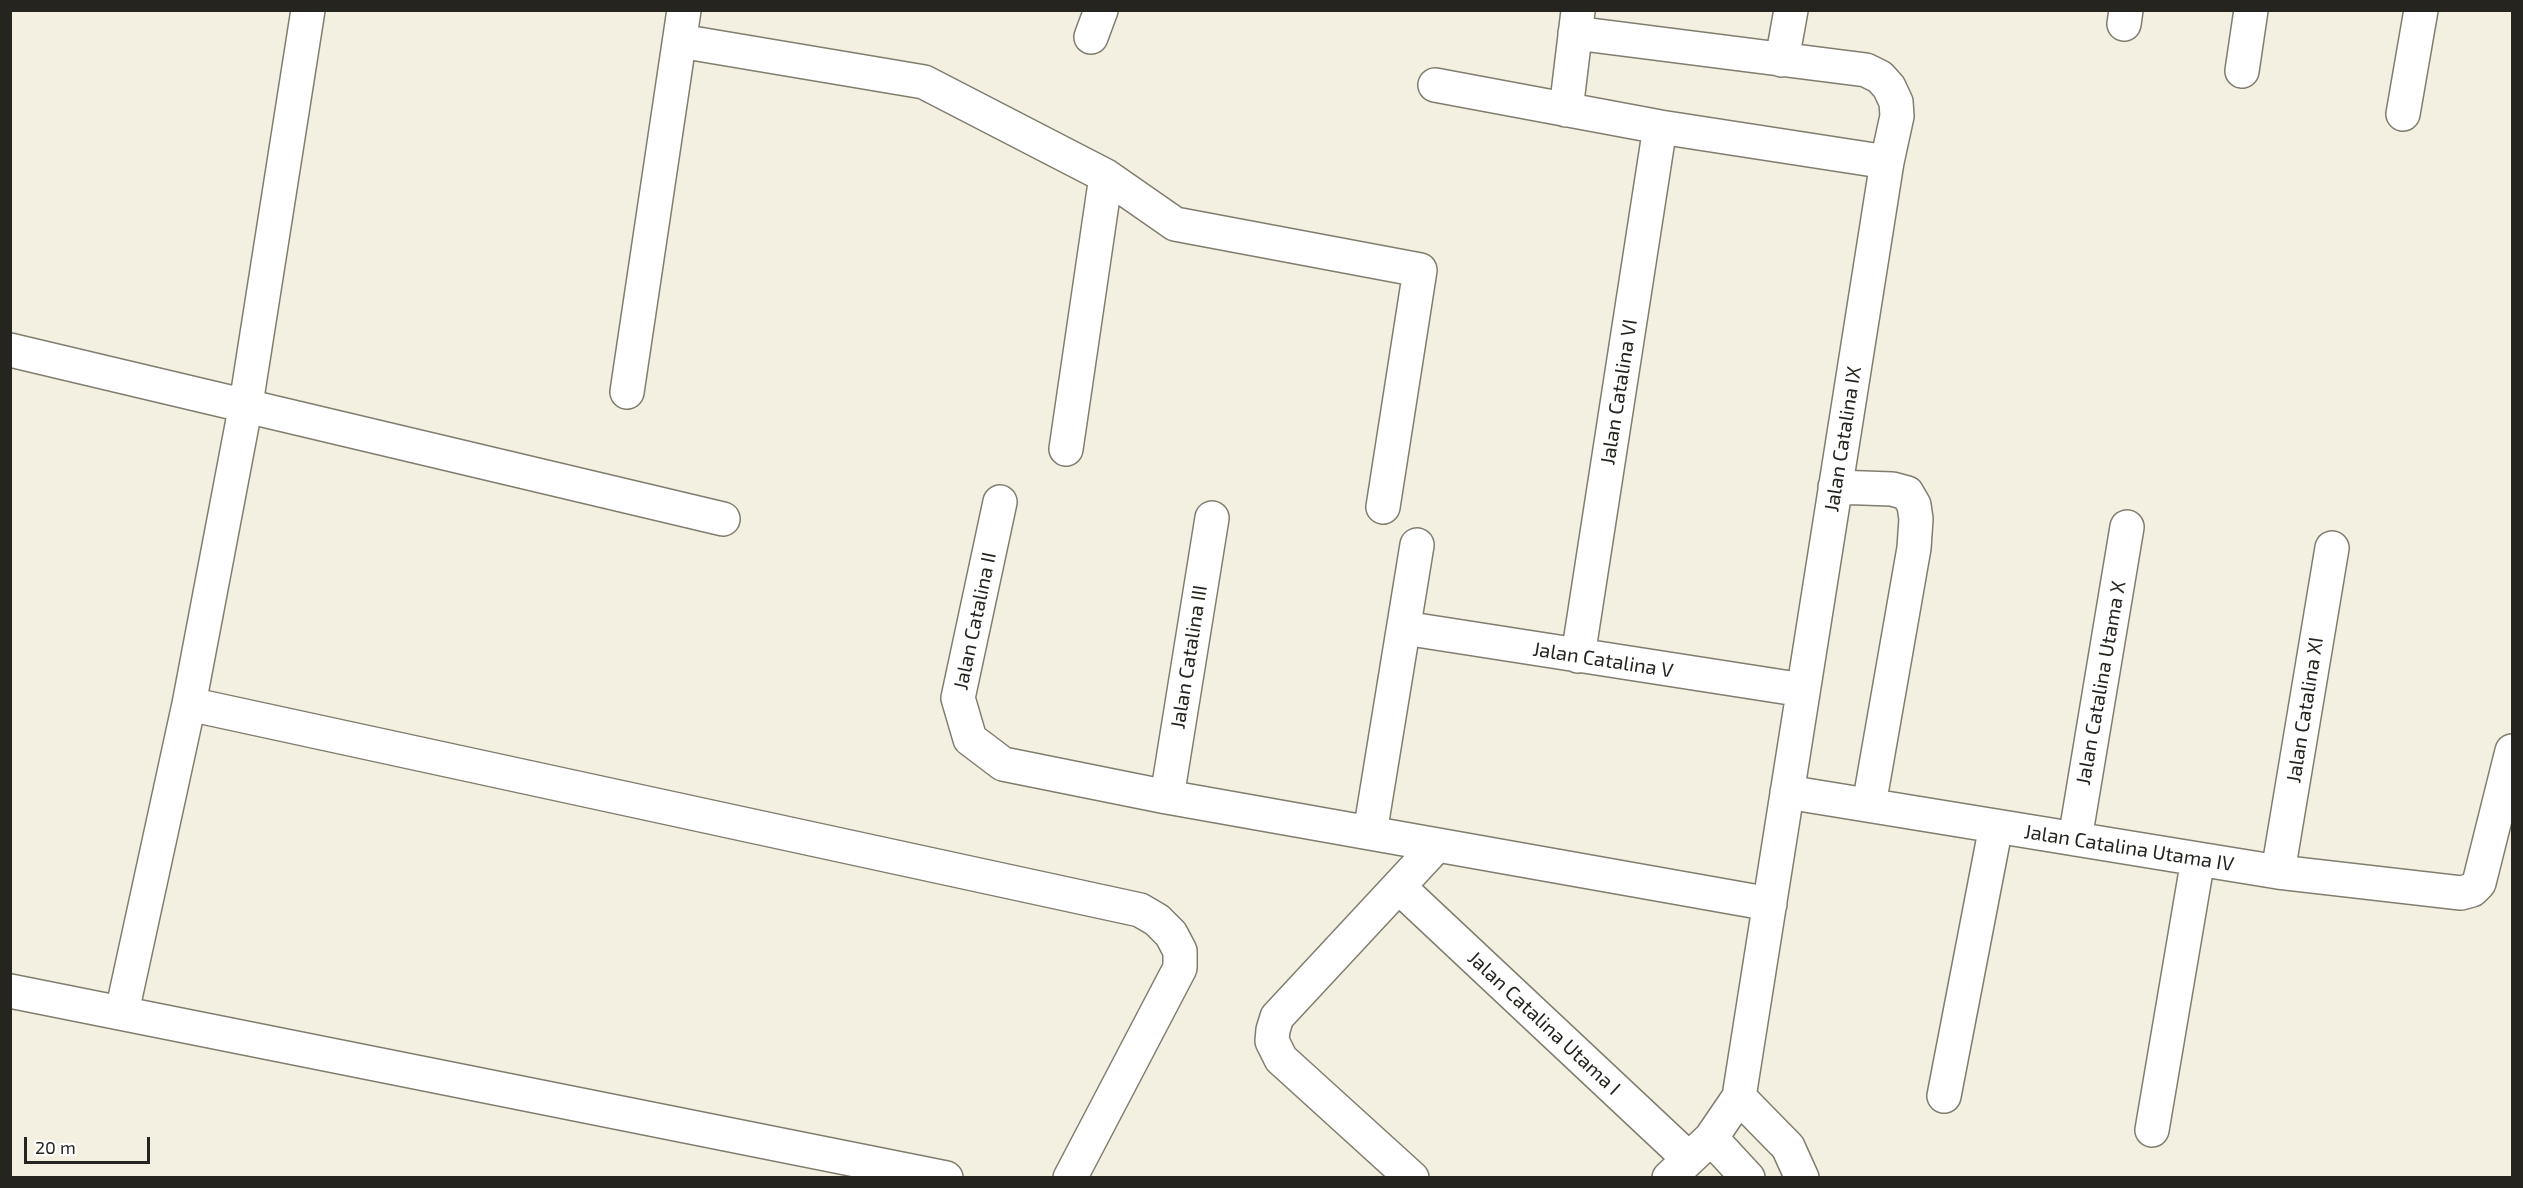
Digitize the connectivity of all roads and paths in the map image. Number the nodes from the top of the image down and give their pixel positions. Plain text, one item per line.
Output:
1 (308, 10) edge
2 (1791, 10) edge
3 (2251, 10) edge
4 (2421, 10) edge
5 (1576, 22) edge
6 (682, 26) edge
7 (1782, 60) junction
8 (2242, 71) dead end
9 (1435, 85) dead end
10 (1566, 110) junction
11 (2403, 114) dead end
12 (1660, 128) junction
13 (1887, 162) junction
14 (1106, 176) junction
15 (10, 350) edge
16 (627, 392) dead end
17 (246, 404) junction
18 (1066, 449) dead end
19 (1835, 487) junction
20 (1000, 502) dead end
21 (1383, 507) dead end
22 (1212, 518) dead end
23 (723, 519) dead end
24 (2127, 527) dead end
25 (1418, 545) dead end
26 (2331, 548) dead end
27 (1404, 628) junction
28 (1578, 656) junction
29 (1803, 690) junction
30 (189, 704) junction
31 (2512, 751) edge
32 (1787, 792) junction
33 (1167, 797) junction
34 (1869, 805) junction
35 (1996, 826) junction
36 (1370, 833) junction
37 (2075, 839) junction
38 (1437, 845) junction
39 (2198, 859) junction
40 (2278, 872) junction
41 (1399, 887) junction
42 (1770, 904) junction
43 (10, 991) edge
44 (122, 1012) junction
45 (1944, 1096) dead end
46 (1739, 1097) junction
47 (2152, 1130) dead end
48 (1690, 1158) edge
49 (946, 1178) edge
50 (1070, 1178) edge
51 (1412, 1178) edge
52 (1748, 1178) edge
53 (1802, 1178) edge

1 - 17 street
2 - 7 street
3 - 8 street
4 - 11 street
5 - 7 street
5 - 10 street
6 - 14 street
6 - 16 street
7 - 13 street, Jalan Catalina IX
9 - 10 street
10 - 12 street
12 - 13 street
12 - 28 street, Jalan Catalina VI
13 - 19 street, Jalan Catalina IX
14 - 18 street
14 - 21 street
15 - 17 street
17 - 23 street
17 - 30 street
19 - 29 street, Jalan Catalina IX
19 - 34 street
20 - 33 street, Jalan Catalina II
22 - 33 street, Jalan Catalina III
24 - 37 street, Jalan Catalina Utama X
25 - 27 street
26 - 40 street, Jalan Catalina XI
27 - 28 street, Jalan Catalina V
27 - 36 street
28 - 29 street, Jalan Catalina V
29 - 32 street, Jalan Catalina IX
30 - 44 street
30 - 50 street
31 - 40 street, Jalan Catalina Utama IV
32 - 34 street, Jalan Catalina Utama IV
32 - 42 street, Jalan Catalina IX
33 - 36 street
34 - 35 street, Jalan Catalina Utama IV
35 - 37 street, Jalan Catalina Utama IV
35 - 45 street
36 - 38 street
37 - 39 street, Jalan Catalina Utama IV
38 - 41 street
38 - 42 street
39 - 40 street, Jalan Catalina Utama IV
39 - 47 street
41 - 48 street, Jalan Catalina Utama I
41 - 51 street
42 - 46 street, Jalan Catalina IX
43 - 44 street
44 - 49 street
46 - 48 street
46 - 53 street
48 - 52 street, Jalan Catalina Utama I

